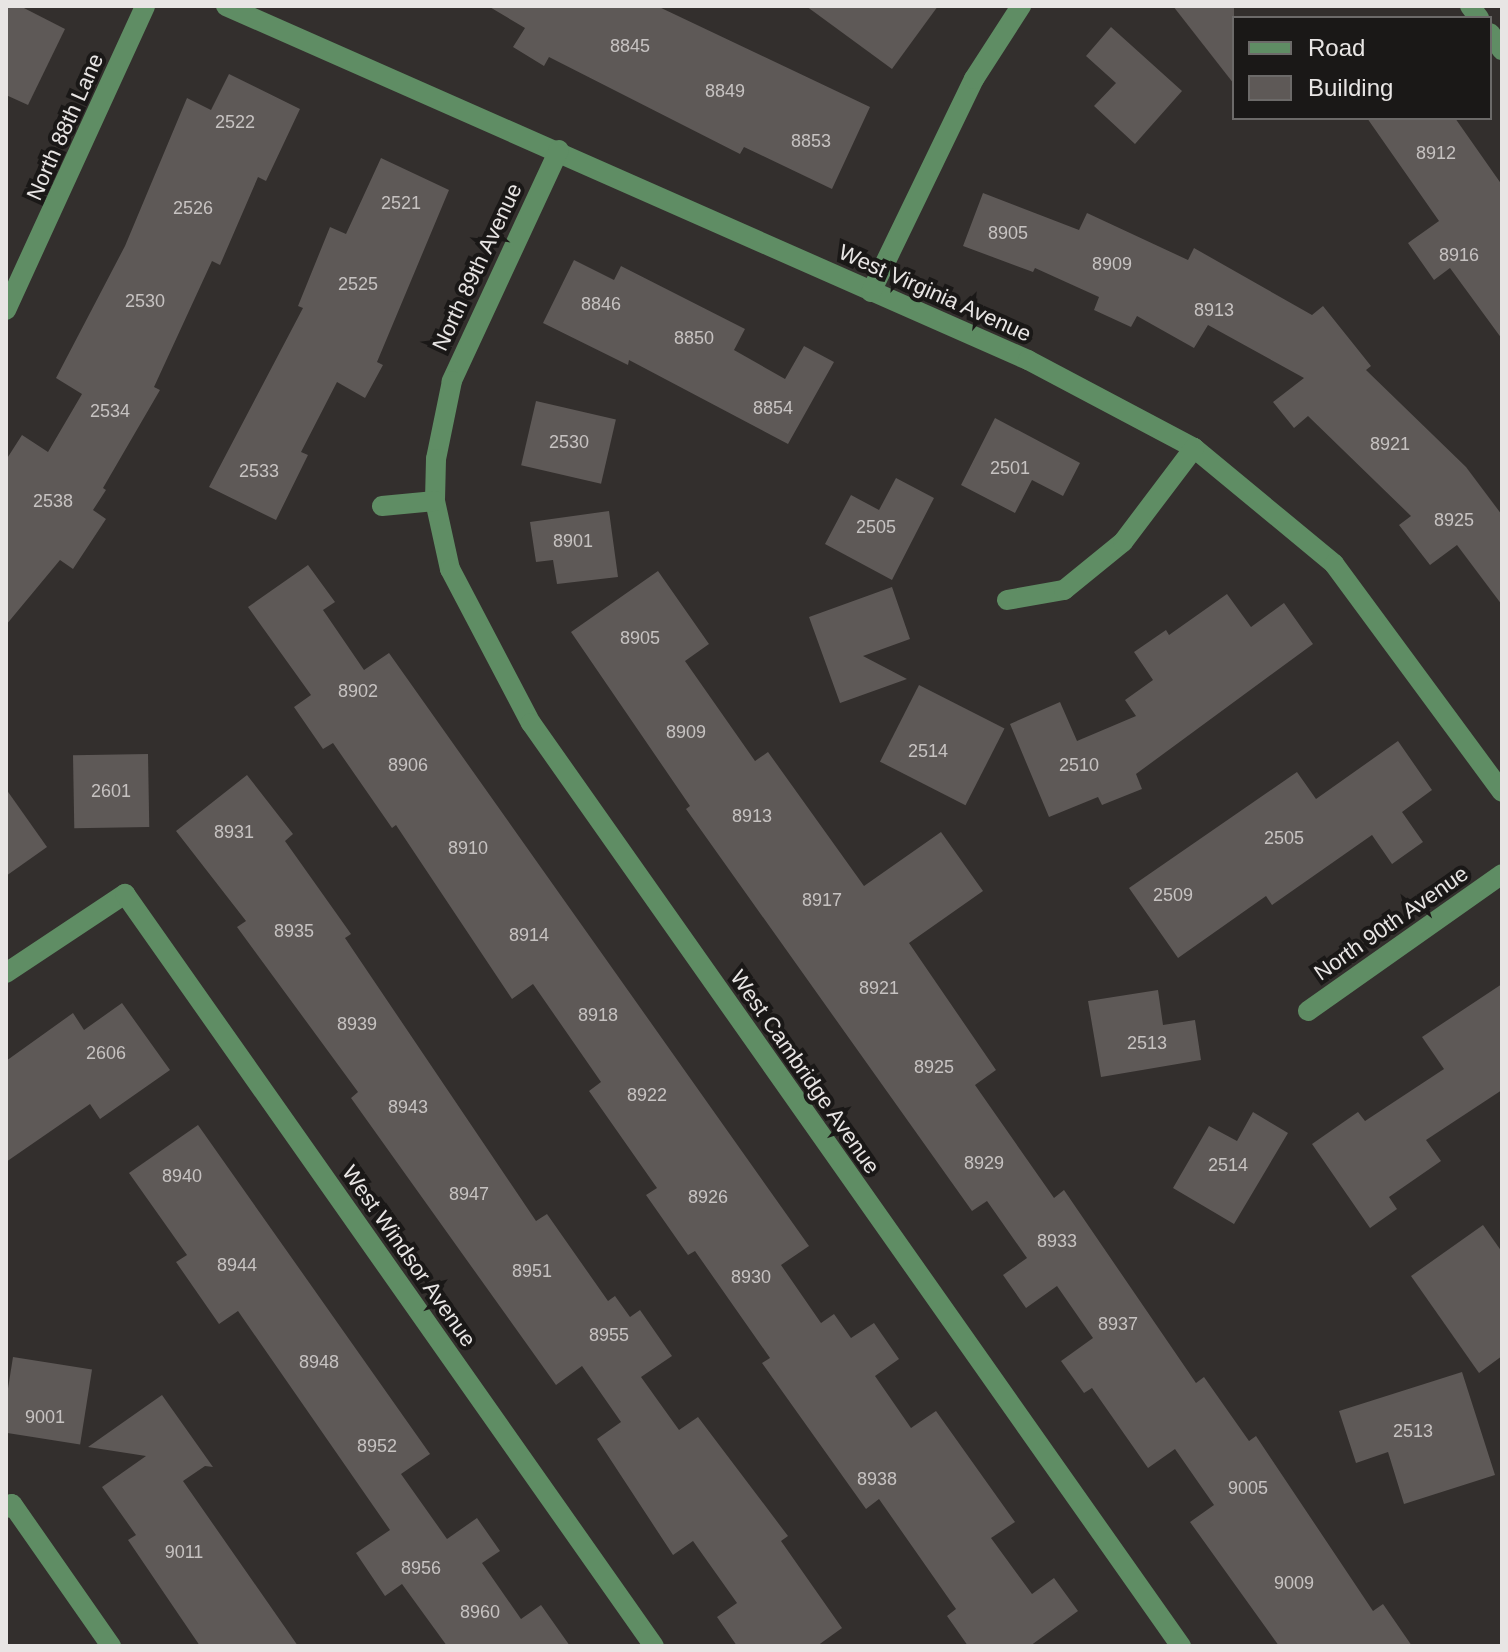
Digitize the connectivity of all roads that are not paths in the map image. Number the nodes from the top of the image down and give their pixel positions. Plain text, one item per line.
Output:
1 (145, 6) edge
2 (226, 6) edge
3 (1021, 6) edge
4 (559, 150) junction
5 (871, 292) junction
6 (6, 310) edge
7 (1194, 448) junction
8 (435, 501) junction
9 (382, 506) dead end
10 (1007, 600) dead end
11 (1502, 792) edge
12 (1502, 874) edge
13 (6, 973) edge
14 (1308, 1011) dead end
15 (9, 1506) edge
16 (111, 1646) edge
17 (654, 1646) edge
18 (1181, 1646) edge

1 - 6 street, North 88th Lane
2 - 4 street, West Virginia Avenue
3 - 5 street
4 - 5 street, West Virginia Avenue
4 - 8 street, North 89th Avenue
5 - 7 street, West Virginia Avenue
7 - 10 street
7 - 11 street, West Virginia Avenue
8 - 9 street
8 - 18 street, West Cambridge Avenue
12 - 14 street, North 90th Avenue
13 - 17 street, West Windsor Avenue
15 - 16 street

